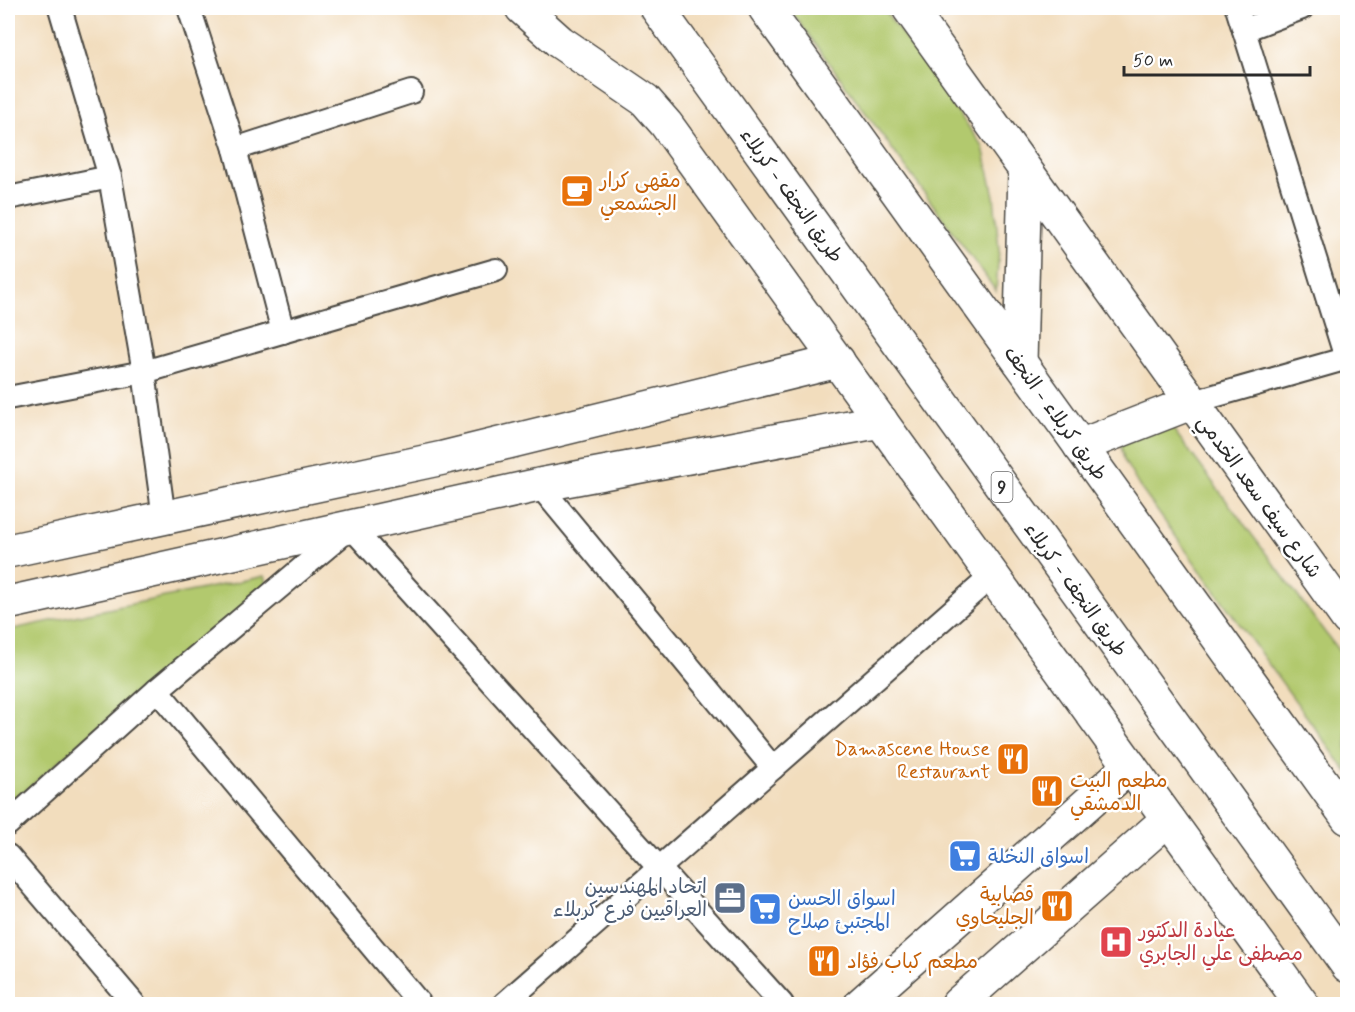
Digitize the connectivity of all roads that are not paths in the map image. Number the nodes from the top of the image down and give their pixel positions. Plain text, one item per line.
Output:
1 (60, 8) edge
2 (189, 8) edge
3 (522, 8) edge
4 (657, 8) edge
5 (765, 8) edge
6 (909, 8) edge
7 (1237, 8) edge
8 (1302, 8) edge
9 (1244, 30) junction
10 (411, 92) dead end
11 (235, 149) junction
12 (1025, 171) junction
13 (110, 177) junction
14 (8, 198) edge
15 (496, 270) dead end
16 (283, 332) junction
17 (1347, 358) edge
18 (838, 361) junction
19 (1020, 362) junction
20 (144, 372) junction
21 (8, 398) edge
22 (1193, 402) junction
23 (881, 421) junction
24 (1080, 446) junction
25 (539, 485) junction
26 (164, 518) junction
27 (351, 527) junction
28 (8, 551) edge
29 (993, 575) junction
30 (8, 603) edge
31 (1347, 619) edge
32 (157, 690) junction
33 (1130, 766) junction
34 (773, 768) junction
35 (1168, 819) junction
36 (1347, 819) edge
37 (8, 824) edge
38 (8, 856) edge
39 (659, 868) junction
40 (1347, 966) edge
41 (134, 1005) edge
42 (420, 1005) edge
43 (504, 1005) edge
44 (782, 1005) edge
45 (861, 1005) edge
46 (958, 1005) edge
47 (1302, 1005) edge

1 - 13 street
2 - 11 street
3 - 18 main road
4 - 40 main road, طريق النجف - كربلاء / 9
5 - 19 main road, طريق كربلاء - النجف
6 - 12 main road, شارع سيف سعد الخدمي
7 - 9 street
8 - 9 street
9 - 17 street
10 - 11 street
11 - 16 street
12 - 19 main road
12 - 22 main road, شارع سيف سعد الخدمي
13 - 14 street
13 - 20 street
15 - 16 street
16 - 20 street
17 - 22 street
18 - 23 main road
18 - 26 main road
19 - 24 main road, طريق كربلاء - النجف
20 - 21 street
20 - 26 street
22 - 24 main road
22 - 31 main road, شارع سيف سعد الخدمي
23 - 25 main road
23 - 29 main road
24 - 36 main road, طريق كربلاء - النجف
25 - 27 main road
25 - 34 street
26 - 28 main road
27 - 30 main road
27 - 32 street
27 - 39 street
29 - 33 main road
29 - 34 street
32 - 37 street
32 - 42 street
33 - 35 main road
33 - 45 main road
34 - 39 street
35 - 46 main road
35 - 47 main road
38 - 41 street
39 - 43 street
39 - 44 street

